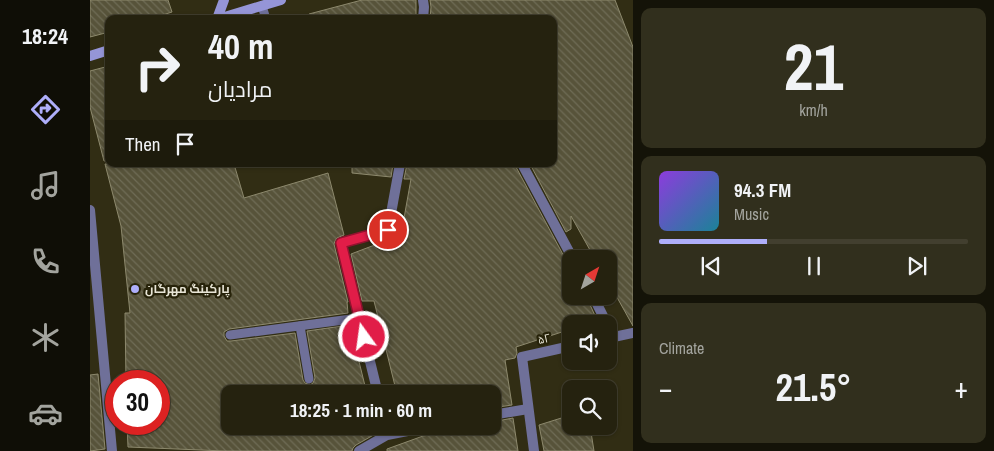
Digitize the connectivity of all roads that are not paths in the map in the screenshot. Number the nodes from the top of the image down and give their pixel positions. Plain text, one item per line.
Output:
1 (224, 0) edge
2 (281, 0) edge
3 (423, 0) edge
4 (262, 6) junction
5 (219, 15) edge
6 (232, 15) edge
7 (265, 15) edge
8 (423, 15) edge
9 (105, 51) edge
10 (90, 56) edge
11 (399, 167) edge
12 (524, 167) edge
13 (90, 210) edge
14 (568, 250) edge
15 (92, 258) edge
16 (359, 318) junction
17 (300, 326) junction
18 (633, 333) edge
19 (230, 335) dead end
20 (617, 336) edge
21 (562, 348) edge
22 (309, 379) dead end
23 (376, 385) edge
24 (528, 409) junction
25 (501, 414) edge
26 (380, 435) edge
27 (112, 451) edge
28 (359, 451) edge
29 (534, 451) edge

1 - 5 main road
2 - 4 main road
3 - 8 street
4 - 6 main road
4 - 7 lane
9 - 10 main road
11 - 16 street
12 - 14 street
13 - 15 street
15 - 27 street
16 - 17 lane
16 - 23 street
17 - 19 lane
17 - 22 lane
18 - 20 street
21 - 24 street, ۵۲
24 - 25 street
24 - 29 street
26 - 28 street

